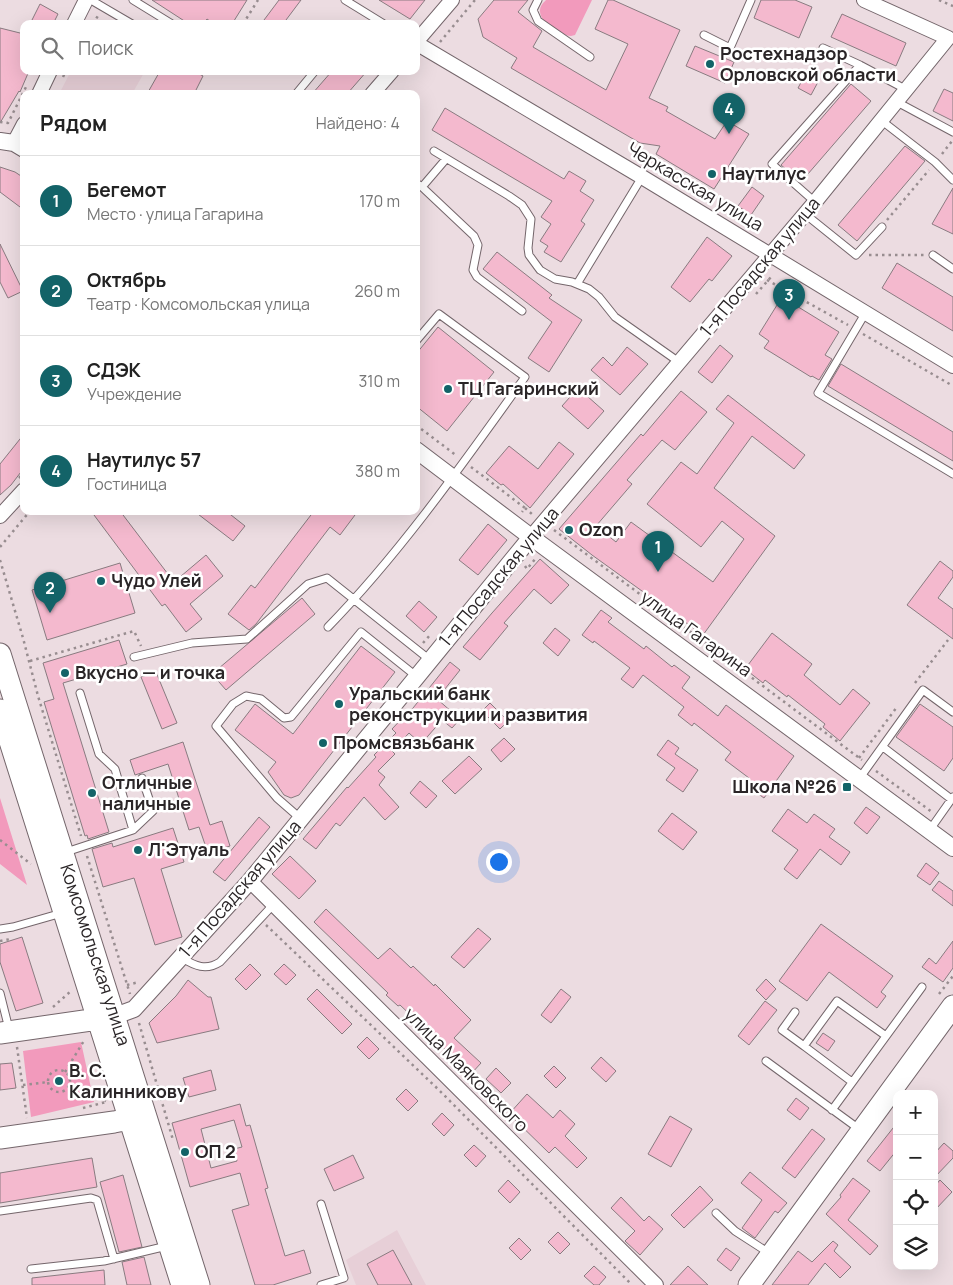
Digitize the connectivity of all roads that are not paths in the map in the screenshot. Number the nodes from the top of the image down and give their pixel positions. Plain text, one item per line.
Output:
1 (86, 0) edge
2 (91, 0) edge
3 (133, 0) edge
4 (345, 0) edge
5 (452, 0) edge
6 (538, 0) edge
7 (750, 0) edge
8 (864, 0) edge
9 (76, 20) edge
10 (125, 20) edge
11 (166, 20) edge
12 (378, 20) edge
13 (704, 35) dead end
14 (420, 38) edge
15 (951, 39) edge
16 (420, 45) edge
17 (823, 48) dead end
18 (590, 57) dead end
19 (860, 65) junction
20 (48, 75) edge
21 (313, 75) edge
22 (389, 75) edge
23 (41, 90) edge
24 (299, 90) edge
25 (375, 90) edge
26 (907, 90) junction
27 (897, 102) junction
28 (882, 120) junction
29 (20, 131) edge
30 (953, 132) edge
31 (12, 144) edge
32 (434, 152) dead end
33 (446, 159) junction
34 (642, 177) junction
35 (953, 180) edge
36 (420, 184) edge
37 (420, 186) edge
38 (815, 202) junction
39 (804, 214) junction
40 (882, 226) road end
41 (770, 254) junction
42 (933, 255) road end
43 (953, 268) edge
44 (577, 284) junction
45 (522, 311) dead end
46 (866, 312) junction
47 (420, 336) edge
48 (680, 362) junction
49 (953, 366) edge
50 (420, 453) edge
51 (953, 474) edge
52 (453, 477) junction
53 (20, 494) edge
54 (0, 516) edge
55 (531, 537) junction
56 (356, 599) junction
57 (328, 627) dead end
58 (0, 654) edge
59 (134, 657) dead end
60 (430, 660) junction
61 (417, 677) junction
62 (80, 693) dead end
63 (0, 710) edge
64 (953, 712) edge
65 (882, 748) junction
66 (142, 778) dead end
67 (859, 779) junction
68 (952, 798) edge
69 (301, 819) junction
70 (934, 824) junction
71 (133, 830) junction
72 (953, 848) edge
73 (63, 853) junction
74 (250, 881) junction
75 (274, 905) junction
76 (65, 912) junction
77 (0, 929) edge
78 (181, 958) junction
79 (95, 982) junction
80 (922, 987) dead end
81 (0, 993) edge
82 (953, 1006) edge
83 (795, 1012) dead end
84 (120, 1020) junction
85 (886, 1036) junction
86 (9, 1037) edge
87 (804, 1046) junction
88 (766, 1062) dead end
89 (852, 1082) junction
90 (832, 1110) junction
91 (138, 1117) junction
92 (861, 1131) junction
93 (0, 1138) edge
94 (321, 1204) dead end
95 (0, 1211) edge
96 (716, 1213) dead end
97 (169, 1245) junction
98 (771, 1255) junction
99 (114, 1259) junction
100 (31, 1269) dead end
101 (182, 1285) edge
102 (199, 1285) edge
103 (321, 1285) edge
104 (656, 1285) edge
105 (749, 1285) edge

1 - 9 street
2 - 10 lane
3 - 11 lane
4 - 12 lane
5 - 14 street
6 - 18 lane
7 - 13 lane
8 - 15 street
15 - 26 street, 1-я Посадская улица
16 - 34 street, Черкасская улица
17 - 19 lane
19 - 26 lane
19 - 38 lane
20 - 23 street
21 - 24 lane
22 - 25 street
26 - 27 street, 1-я Посадская улица
27 - 28 street, 1-я Посадская улица
27 - 30 lane
28 - 35 lane
28 - 38 street, 1-я Посадская улица
29 - 31 street
32 - 33 lane
33 - 36 lane
33 - 44 lane
34 - 41 street, Черкасская улица
34 - 44 lane
37 - 45 lane
38 - 39 street, 1-я Посадская улица
39 - 40 lane
39 - 41 street, 1-я Посадская улица
41 - 46 street, Черкасская улица
41 - 48 street, 1-я Посадская улица
42 - 43 lane
44 - 48 lane
46 - 49 street, Черкасская улица
46 - 51 lane
47 - 52 lane
48 - 55 street, 1-я Посадская улица
50 - 52 street, улица Гагарина
52 - 55 street, улица Гагарина
52 - 56 lane
53 - 54 street
55 - 60 street, 1-я Посадская улица
55 - 67 street, улица Гагарина
56 - 57 lane
56 - 59 lane
56 - 60 lane
58 - 73 main road, Комсомольская улица
60 - 61 street, 1-я Посадская улица
61 - 69 street, 1-я Посадская улица
61 - 69 lane
62 - 71 lane
63 - 76 main road, Комсомольская улица
64 - 65 lane
65 - 67 lane
65 - 68 lane
66 - 71 lane
67 - 70 street, улица Гагарина
68 - 70 lane
69 - 74 street, 1-я Посадская улица
70 - 72 street, улица Гагарина
71 - 73 lane
73 - 79 main road, Комсомольская улица
74 - 75 street, улица Маяковского
74 - 78 street, 1-я Посадская улица
75 - 78 lane
75 - 104 street, улица Маяковского
76 - 77 lane
76 - 79 main road, Комсомольская улица
78 - 84 street, 1-я Посадская улица
79 - 84 main road, Комсомольская улица
80 - 85 lane
81 - 86 lane
82 - 92 main road
83 - 87 lane
84 - 86 main road
84 - 91 main road, Комсомольская улица
85 - 87 lane
85 - 89 lane
87 - 89 lane
88 - 90 lane
89 - 90 lane
90 - 92 lane
91 - 93 main road
91 - 97 main road, Комсомольская улица
91 - 102 main road, Комсомольская улица
92 - 98 main road
94 - 103 lane
95 - 99 lane
96 - 98 lane
97 - 99 lane
97 - 101 main road, Комсомольская улица
98 - 105 main road
99 - 100 lane

